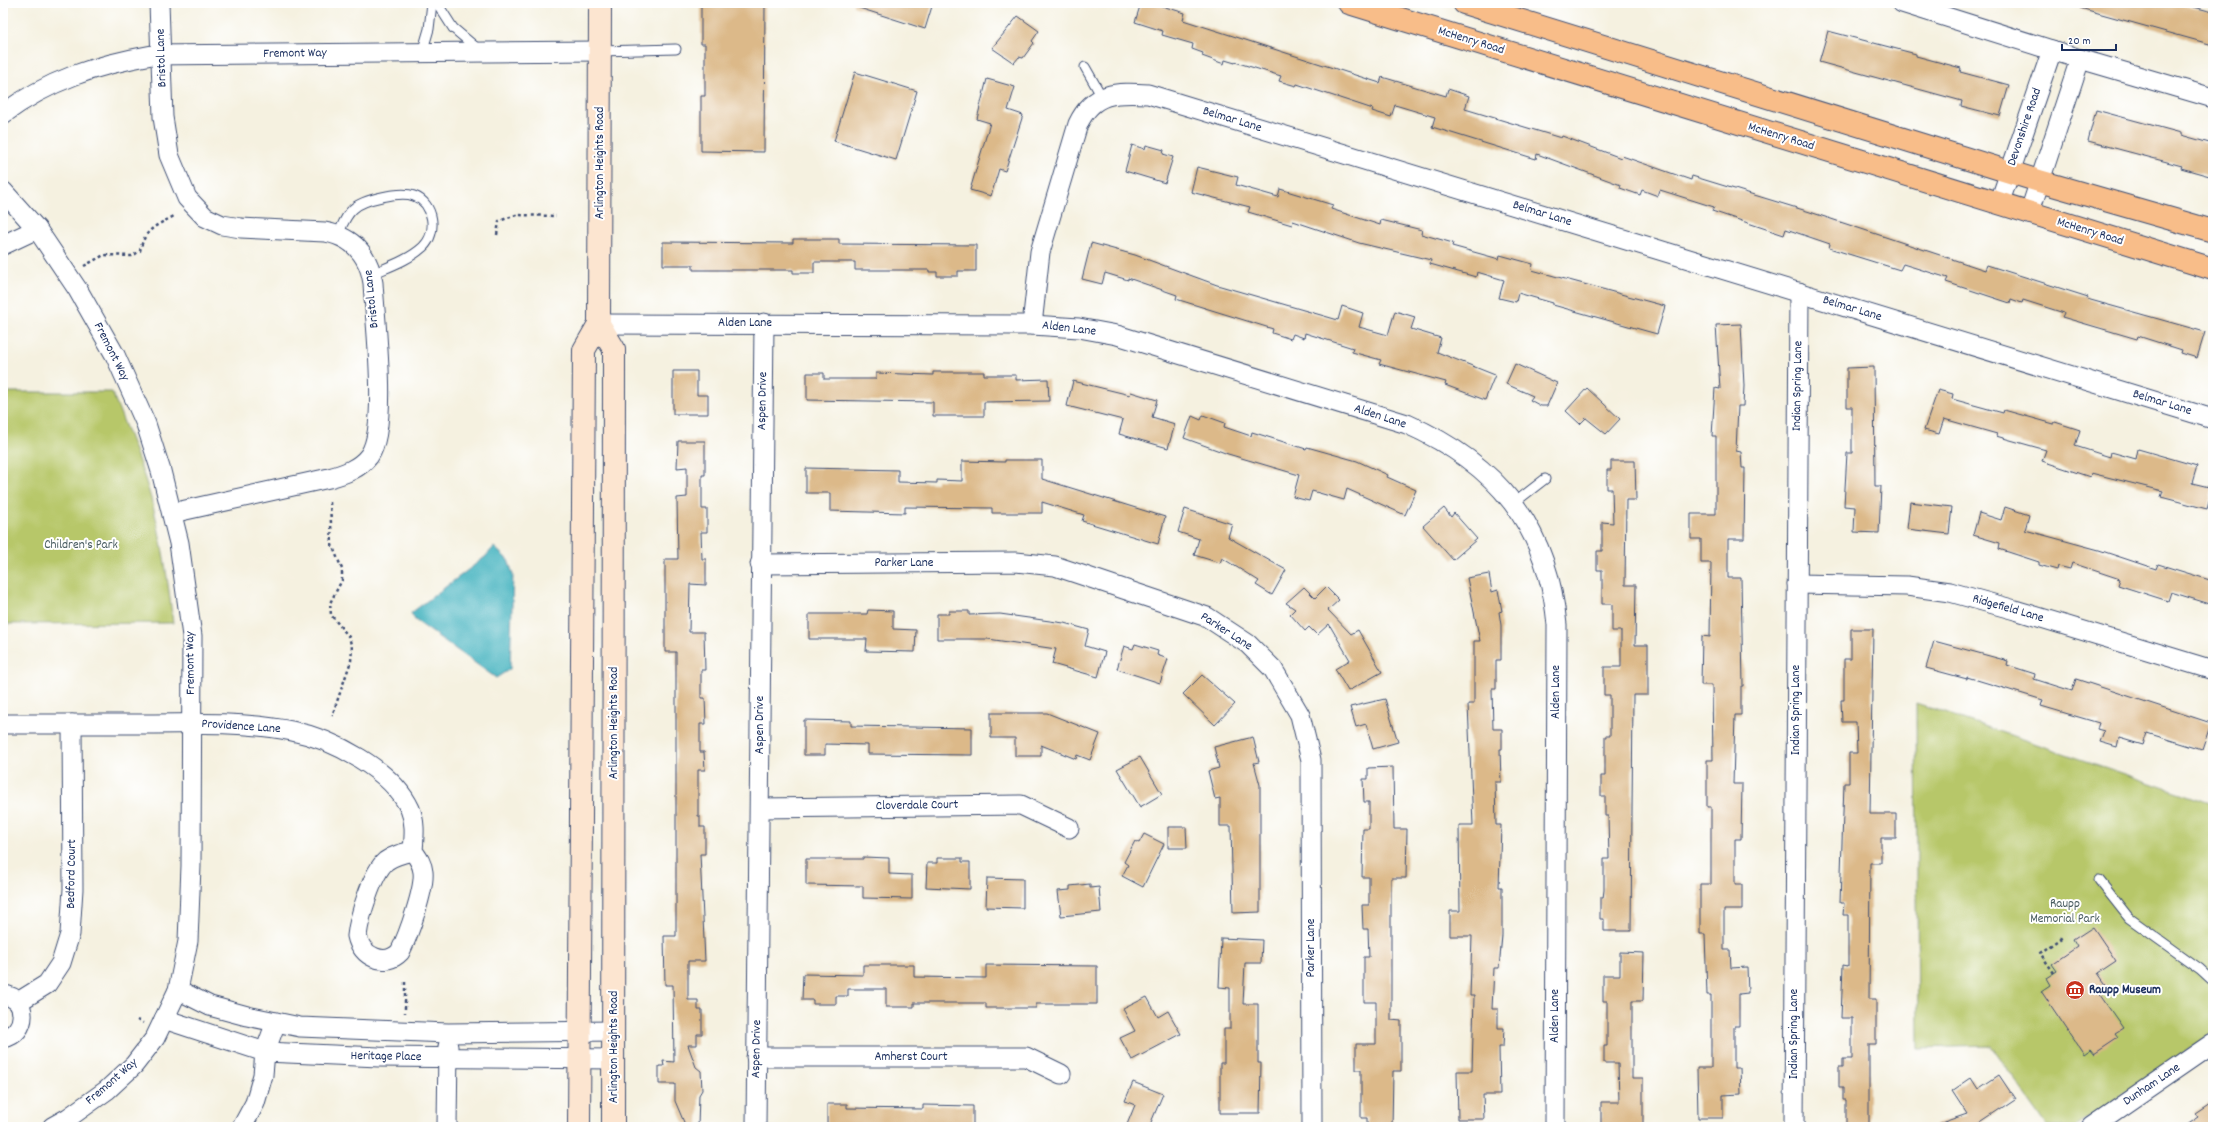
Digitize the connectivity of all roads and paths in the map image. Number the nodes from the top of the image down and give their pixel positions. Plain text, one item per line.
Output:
1 (159, 3) edge
2 (432, 3) edge
3 (437, 3) edge
4 (600, 3) edge
5 (1464, 3) edge
6 (1902, 3) edge
7 (1353, 4) edge
8 (676, 49) dead end
9 (2052, 50) junction
10 (600, 51) junction
11 (482, 52) junction
12 (422, 53) junction
13 (162, 56) junction
14 (2080, 59) junction
15 (1085, 67) dead end
16 (1102, 97) junction
17 (2213, 98) edge
18 (3, 114) edge
19 (2010, 172) junction
20 (2039, 181) junction
21 (3, 191) edge
22 (1999, 204) junction
23 (2029, 214) junction
24 (174, 216) dead end
25 (556, 216) dead end
26 (37, 229) junction
27 (2213, 231) edge
28 (338, 235) junction
29 (497, 235) dead end
30 (3, 245) edge
31 (84, 266) dead end
32 (2213, 269) edge
33 (372, 274) junction
34 (1799, 292) junction
35 (764, 323) junction
36 (599, 324) junction
37 (1032, 325) junction
38 (2213, 419) edge
39 (1545, 479) dead end
40 (330, 502) dead end
41 (1514, 503) junction
42 (172, 513) junction
43 (760, 564) junction
44 (1796, 584) junction
45 (2213, 670) edge
46 (332, 716) dead end
47 (3, 724) edge
48 (72, 724) junction
49 (191, 724) junction
50 (760, 808) junction
51 (1069, 828) dead end
52 (412, 851) junction
53 (2099, 880) dead end
54 (2064, 936) dead end
55 (2054, 973) dead end
56 (2213, 981) edge
57 (406, 982) dead end
58 (178, 990) junction
59 (10, 999) edge
60 (406, 1014) dead end
61 (164, 1019) junction
62 (276, 1022) junction
63 (614, 1031) junction
64 (580, 1032) junction
65 (448, 1033) junction
66 (3, 1038) edge
67 (2213, 1043) edge
68 (265, 1052) junction
69 (756, 1057) junction
70 (447, 1058) junction
71 (579, 1059) junction
72 (614, 1059) junction
73 (1061, 1074) dead end
74 (52, 1127) edge
75 (242, 1127) edge
76 (447, 1127) edge
77 (579, 1127) edge
78 (613, 1127) edge
79 (756, 1127) edge
80 (1312, 1127) edge
81 (1555, 1127) edge
82 (1794, 1127) edge
83 (2090, 1127) edge

1 - 13 street, Bristol Lane
2 - 12 lane
3 - 11 lane
4 - 10 main road, Arlington Heights Road
5 - 19 main road
6 - 9 street
7 - 22 main road, McHenry Road
8 - 10 lane
9 - 14 street
9 - 19 street, Devonshire Road
10 - 11 street, Fremont Way
10 - 36 main road, Arlington Heights Road
11 - 12 street, Fremont Way
12 - 13 street, Fremont Way
13 - 18 street, Fremont Way
13 - 28 street, Bristol Lane
14 - 17 street
14 - 20 street
15 - 16 lane
16 - 34 street, Belmar Lane
16 - 37 street, Belmar Lane
19 - 20 main road
19 - 22 street, Devonshire Road
20 - 23 street
20 - 27 main road
21 - 26 street, Fremont Way
22 - 23 main road, McHenry Road
23 - 32 main road, McHenry Road
24 - 31 path
25 - 29 path
26 - 30 street
26 - 42 street, Fremont Way
28 - 33 street, Bristol Lane
28 - 33 lane
33 - 42 street, Bristol Lane
34 - 38 street, Belmar Lane
34 - 44 street, Indian Spring Lane
35 - 36 street, Alden Lane
35 - 37 street, Alden Lane
35 - 43 street, Aspen Drive
36 - 63 main road, Arlington Heights Road
36 - 64 main road, Arlington Heights Road
37 - 41 street, Alden Lane
39 - 41 lane
40 - 46 path
41 - 81 street, Alden Lane
42 - 49 street, Fremont Way
43 - 50 street, Aspen Drive
43 - 80 street, Parker Lane
44 - 45 street, Ridgefield Lane
44 - 82 street, Indian Spring Lane
47 - 48 street, Providence Lane
48 - 49 street, Providence Lane
48 - 59 street, Bedford Court
49 - 52 street, Providence Lane
49 - 58 street, Fremont Way
50 - 51 street, Cloverdale Court
50 - 69 street, Aspen Drive
52 - 52 street
53 - 56 lane
54 - 55 path
57 - 60 path
58 - 61 street, Fremont Way
58 - 62 street, Heritage Place
59 - 66 street, Bedford Court
61 - 68 street, Heritage Place
61 - 74 street, Fremont Way
62 - 65 street, Heritage Place
62 - 68 street
63 - 64 street, Heritage Place
63 - 72 main road, Arlington Heights Road
64 - 65 street, Heritage Place
64 - 71 main road, Arlington Heights Road
65 - 70 street
67 - 83 street, Dunham Lane
68 - 70 street, Heritage Place
68 - 75 street
69 - 73 street, Amherst Court
69 - 79 street, Aspen Drive
70 - 71 street, Heritage Place
70 - 76 street
71 - 72 street, Heritage Place
71 - 77 main road, Arlington Heights Road
72 - 78 main road, Arlington Heights Road

